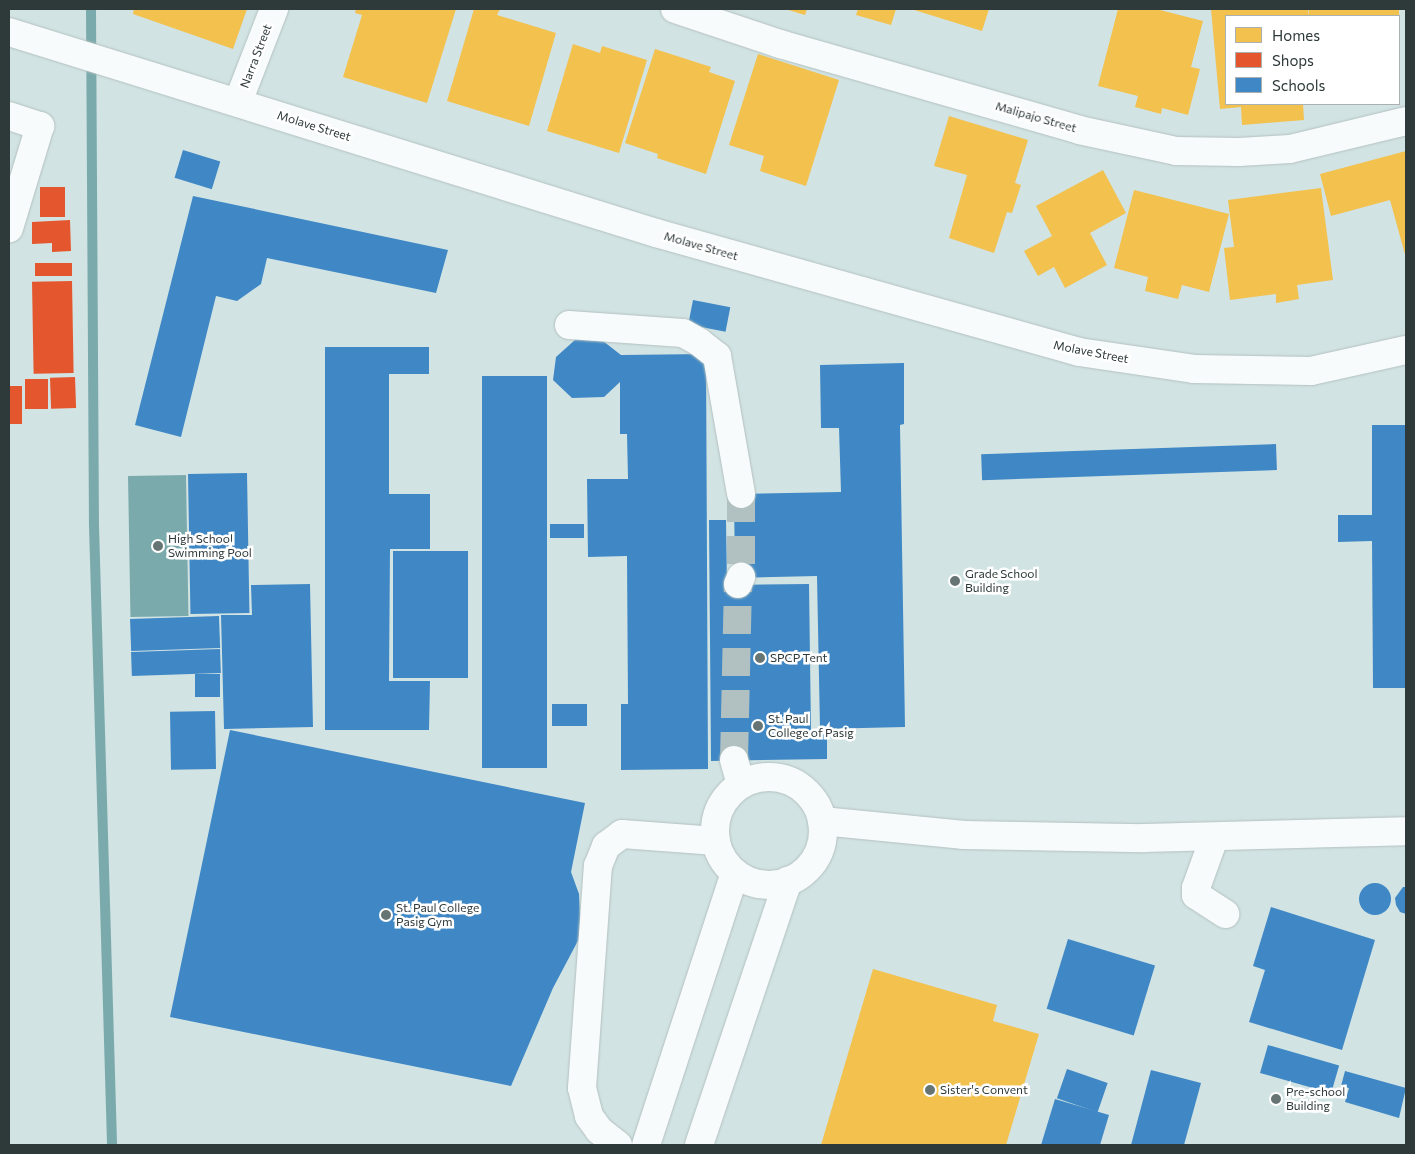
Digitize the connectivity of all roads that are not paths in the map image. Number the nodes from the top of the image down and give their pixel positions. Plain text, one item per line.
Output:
1 (274, 9) edge
2 (674, 9) edge
3 (9, 32) edge
4 (238, 102) junction
5 (9, 116) edge
6 (1406, 122) edge
7 (9, 228) edge
8 (569, 325) dead end
9 (1406, 350) edge
10 (741, 494) tunnel mouth
11 (822, 820) junction
12 (1406, 831) edge
13 (1214, 838) junction
14 (716, 841) junction
15 (735, 872) junction
16 (788, 882) junction
17 (1225, 914) dead end
18 (618, 1145) edge
19 (646, 1145) edge
20 (699, 1145) edge

1 - 4 street, Narra Street
2 - 6 street, Malipajo Street
3 - 4 street, Molave Street
4 - 9 street, Molave Street
5 - 7 street
8 - 10 street
11 - 13 street
11 - 14 street
11 - 16 street
12 - 13 street
13 - 17 street
14 - 15 street
14 - 18 street
15 - 16 street
15 - 19 street
16 - 20 street

